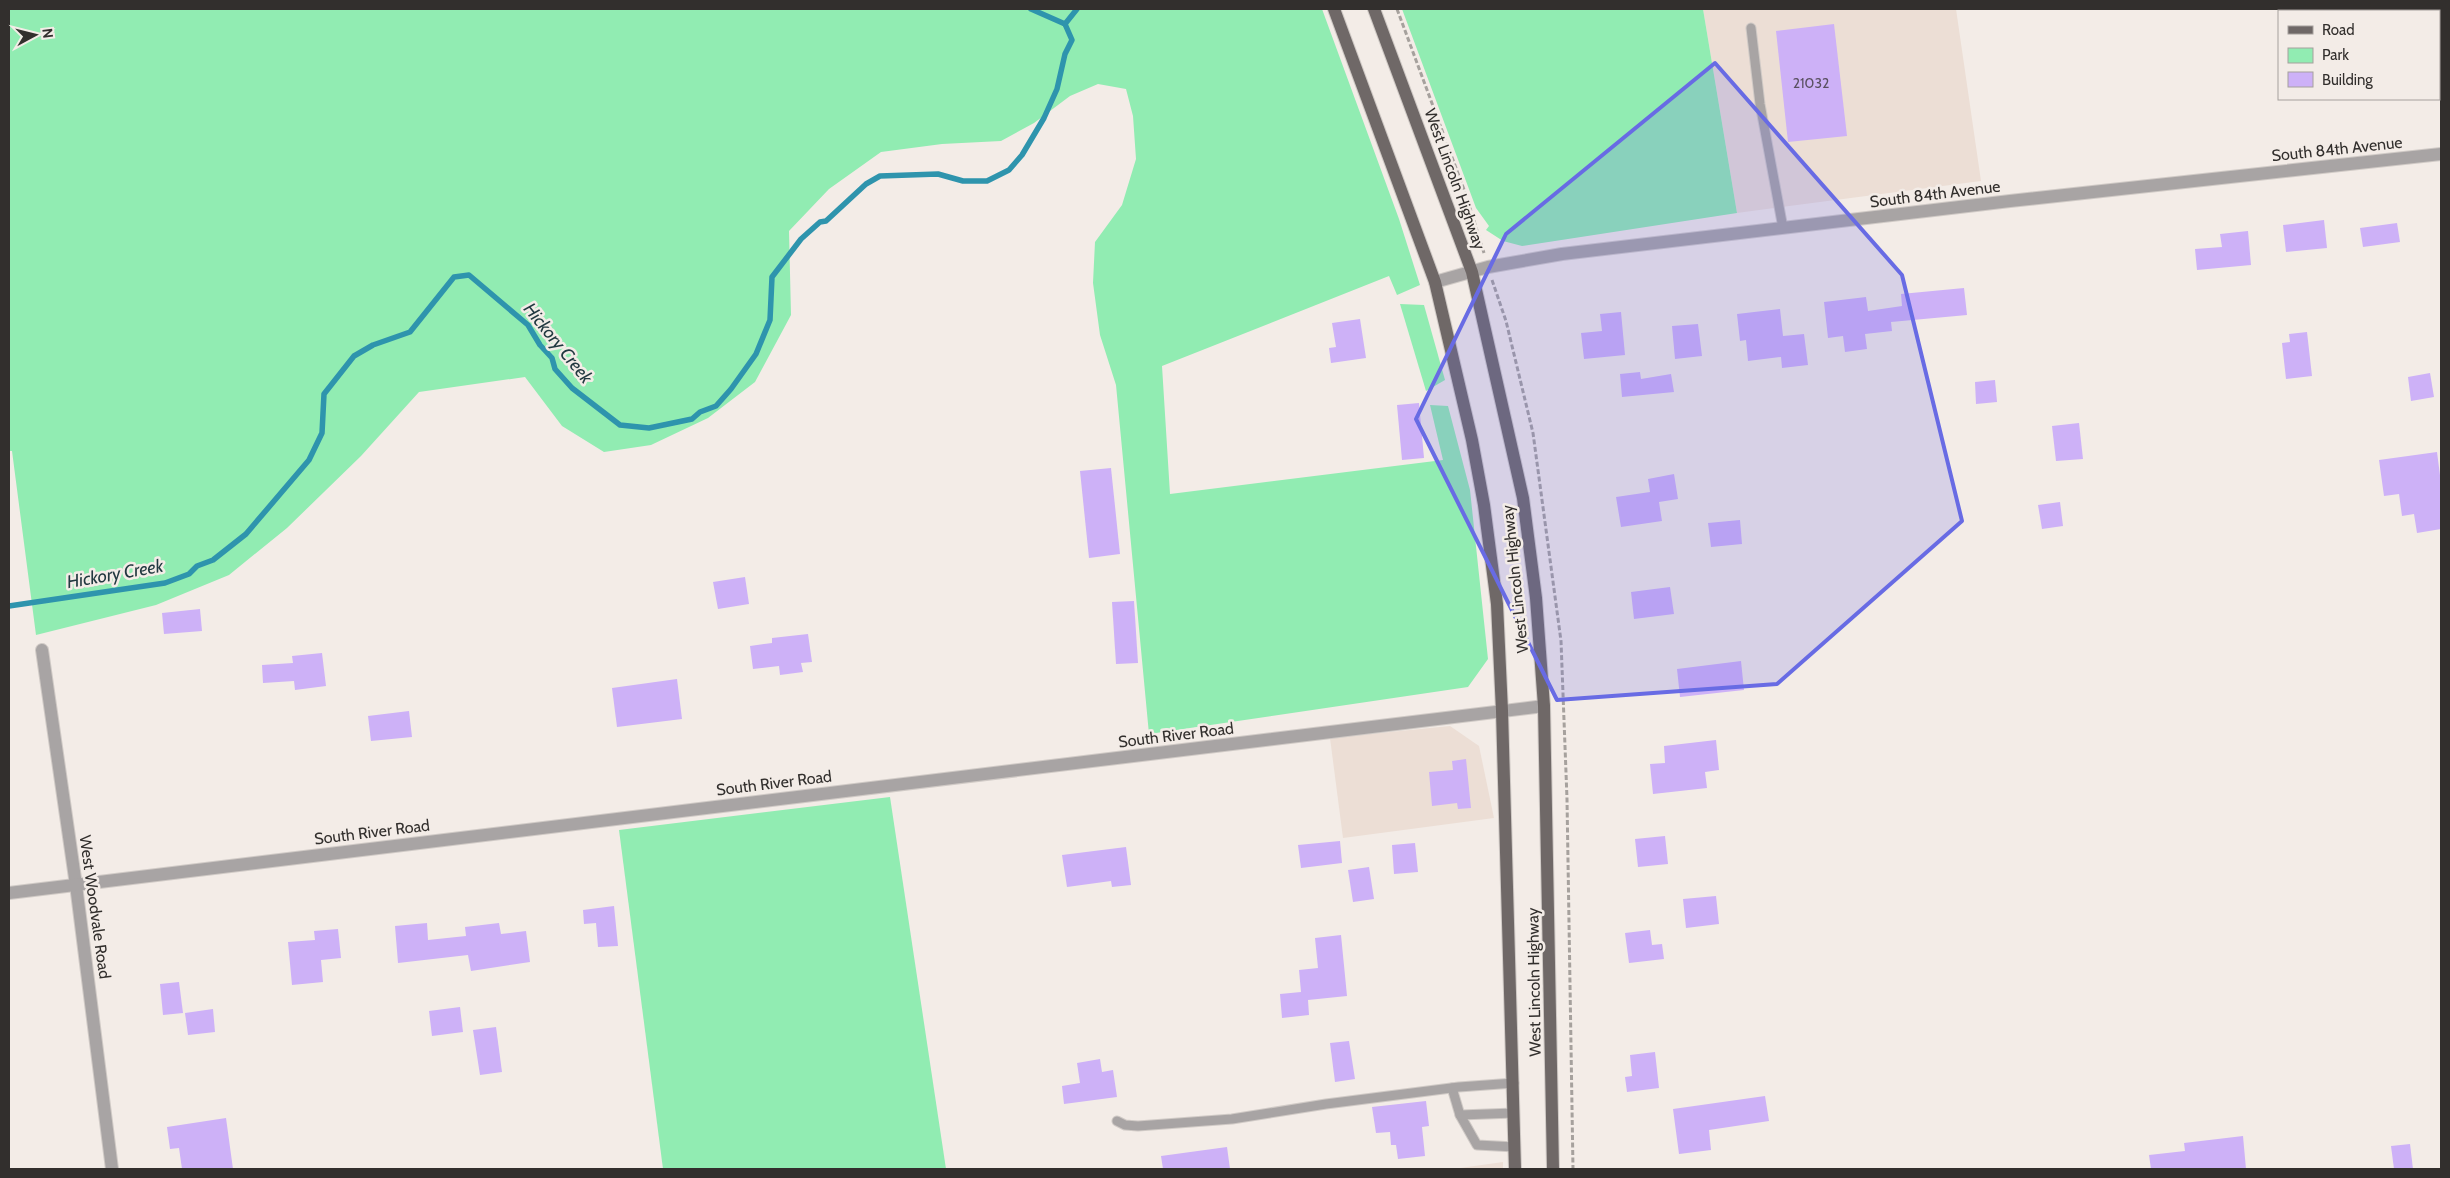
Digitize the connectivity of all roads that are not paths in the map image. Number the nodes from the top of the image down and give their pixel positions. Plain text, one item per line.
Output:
1 (1334, 9) edge
2 (1374, 9) edge
3 (1751, 28) dead end
4 (2441, 154) edge
5 (1783, 228) junction
6 (1472, 272) junction
7 (1435, 282) junction
8 (42, 650) dead end
9 (1544, 706) junction
10 (1502, 712) junction
11 (76, 885) junction
12 (9, 893) edge
13 (1514, 1083) junction
14 (1452, 1088) junction
15 (1514, 1113) junction
16 (1460, 1115) junction
17 (1116, 1121) dead end
18 (1515, 1147) junction
19 (112, 1169) edge
20 (1515, 1169) edge
21 (1552, 1169) edge

1 - 7 main road, West Lincoln Highway
2 - 6 main road, West Lincoln Highway
3 - 5 lane
4 - 5 street, South 84th Avenue
5 - 6 street, South 84th Avenue
6 - 7 street, South 84th Avenue
6 - 9 main road, West Lincoln Highway
7 - 10 main road, West Lincoln Highway
8 - 11 street, West Woodvale Road
9 - 10 street, South River Road
9 - 21 main road, West Lincoln Highway
10 - 11 street, South River Road
10 - 13 main road, West Lincoln Highway
11 - 12 street, South River Road
11 - 19 street, West Woodvale Road
13 - 14 lane
13 - 15 main road, West Lincoln Highway
14 - 16 lane
14 - 17 lane
15 - 16 lane
15 - 18 main road, West Lincoln Highway
16 - 18 lane
18 - 20 main road, West Lincoln Highway

